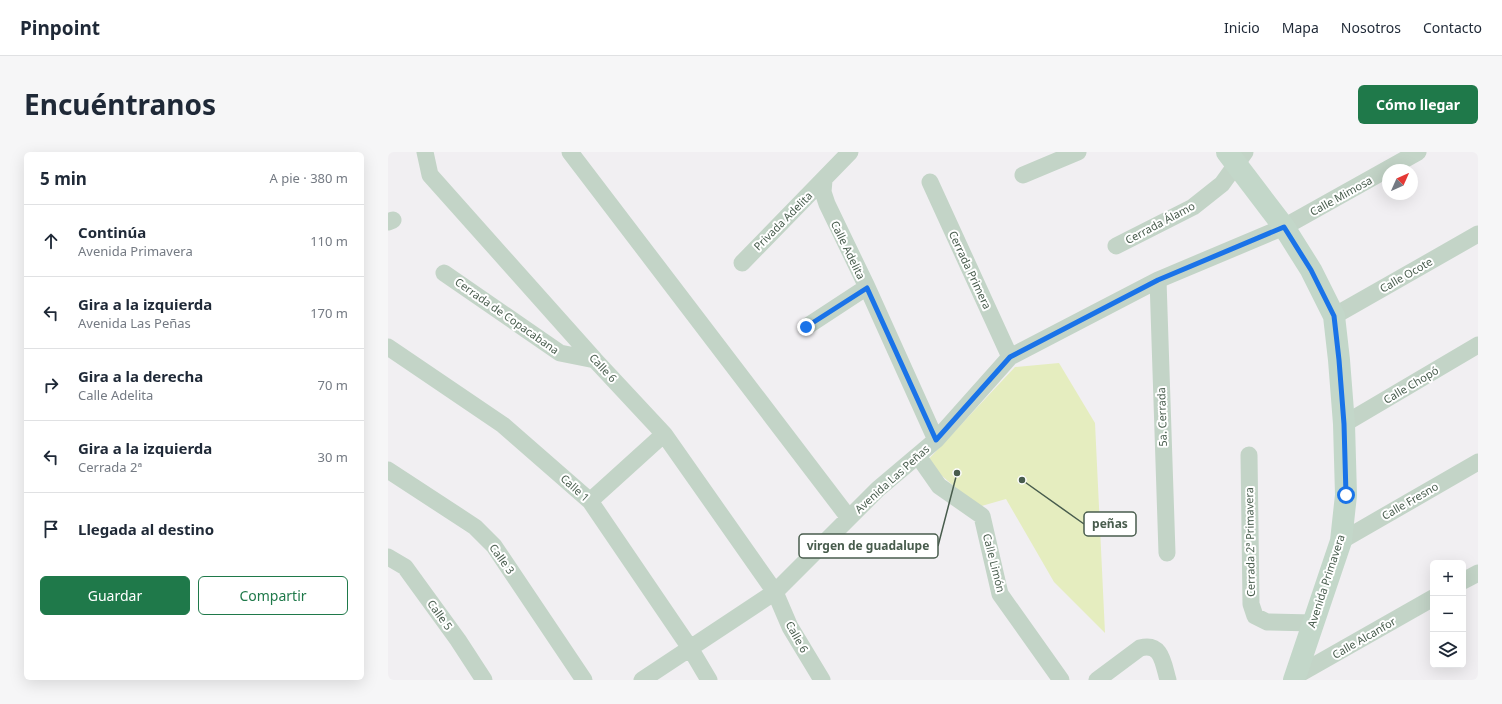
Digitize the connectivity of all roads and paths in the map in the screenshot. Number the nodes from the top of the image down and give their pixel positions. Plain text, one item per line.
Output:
1 (425, 152) edge
2 (570, 152) edge
3 (850, 152) edge
4 (1078, 152) edge
5 (1418, 152) edge
6 (1236, 156) edge
7 (1023, 175) dead end
8 (824, 180) junction
9 (930, 182) dead end
10 (1284, 227) junction
11 (1478, 234) edge
12 (1116, 246) dead end
13 (742, 263) dead end
14 (444, 273) dead end
15 (1158, 280) junction
16 (867, 288) junction
17 (1334, 316) junction
18 (806, 327) dead end
19 (1478, 345) edge
20 (388, 347) edge
21 (1010, 357) junction
22 (595, 360) junction
23 (1344, 424) junction
24 (664, 434) junction
25 (936, 440) junction
26 (1249, 455) dead end
27 (918, 456) junction
28 (1478, 462) edge
29 (388, 470) edge
30 (590, 501) junction
31 (849, 518) junction
32 (1341, 541) junction
33 (1167, 553) dead end
34 (388, 558) edge
35 (1478, 573) edge
36 (1466, 579) edge
37 (775, 592) junction
38 (1430, 600) edge
39 (1313, 623) junction
40 (690, 648) junction
41 (1294, 679) edge
42 (484, 680) edge
43 (584, 680) edge
44 (642, 680) edge
45 (709, 680) edge
46 (822, 680) edge
47 (1061, 680) edge
48 (1097, 680) edge
49 (1168, 680) edge

1 - 22 street, Calle 6
2 - 31 street
3 - 8 street
4 - 7 street
5 - 10 street, Calle Mimosa
6 - 10 street, Avenida Primavera
6 - 12 street, Cerrada Álamo
8 - 13 street, Privada Adelita
8 - 16 street, Calle Adelita
9 - 21 street, Cerrada Primera
10 - 15 street, Avenida Las Peñas
10 - 17 street, Avenida Primavera
11 - 17 street, Calle Ocote
14 - 22 street, Cerrada de Copacabana
15 - 21 street, Avenida Las Peñas
15 - 33 street, 5a. Cerrada
16 - 18 street
16 - 25 street, Calle Adelita
17 - 23 street, Avenida Primavera
19 - 23 street, Calle Chopó
20 - 30 street, Calle 1
21 - 25 street, Avenida Las Peñas
22 - 24 street, Calle 6
23 - 32 street, Avenida Primavera
24 - 30 street
24 - 37 street, Calle 6
25 - 27 street, Avenida Las Peñas
26 - 39 street, Cerrada 2ª Primavera
27 - 31 street, Avenida Las Peñas
27 - 47 street, Calle Limón
28 - 32 street, Calle Fresno
29 - 43 street, Calle 3
30 - 40 street, Calle 1
31 - 37 street, Avenida Las Peñas
32 - 39 street, Avenida Primavera
34 - 42 street, Calle 5
35 - 36 street
37 - 40 street
37 - 46 street, Calle 6
38 - 41 street, Calle Alcanfor
39 - 41 street, Avenida Primavera
40 - 44 street
40 - 45 street, Calle 1
48 - 49 street

